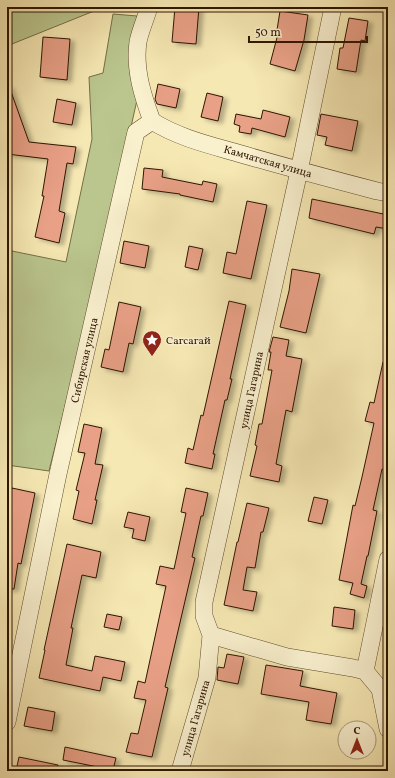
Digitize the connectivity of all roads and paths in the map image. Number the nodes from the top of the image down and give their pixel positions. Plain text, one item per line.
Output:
1 (149, 7) edge
2 (333, 7) edge
3 (152, 121) junction
4 (299, 171) junction
5 (388, 193) edge
6 (388, 559) edge
7 (211, 635) junction
8 (365, 671) junction
9 (7, 722) edge
10 (388, 729) edge
11 (180, 771) edge

1 - 3 street
2 - 4 street, улица Гагарина
3 - 4 street, Камчатская улица
3 - 9 street, Сибирская улица
4 - 5 street, Камчатская улица
4 - 7 street, улица Гагарина
6 - 8 street
7 - 8 street
7 - 11 street, улица Гагарина
8 - 10 street

